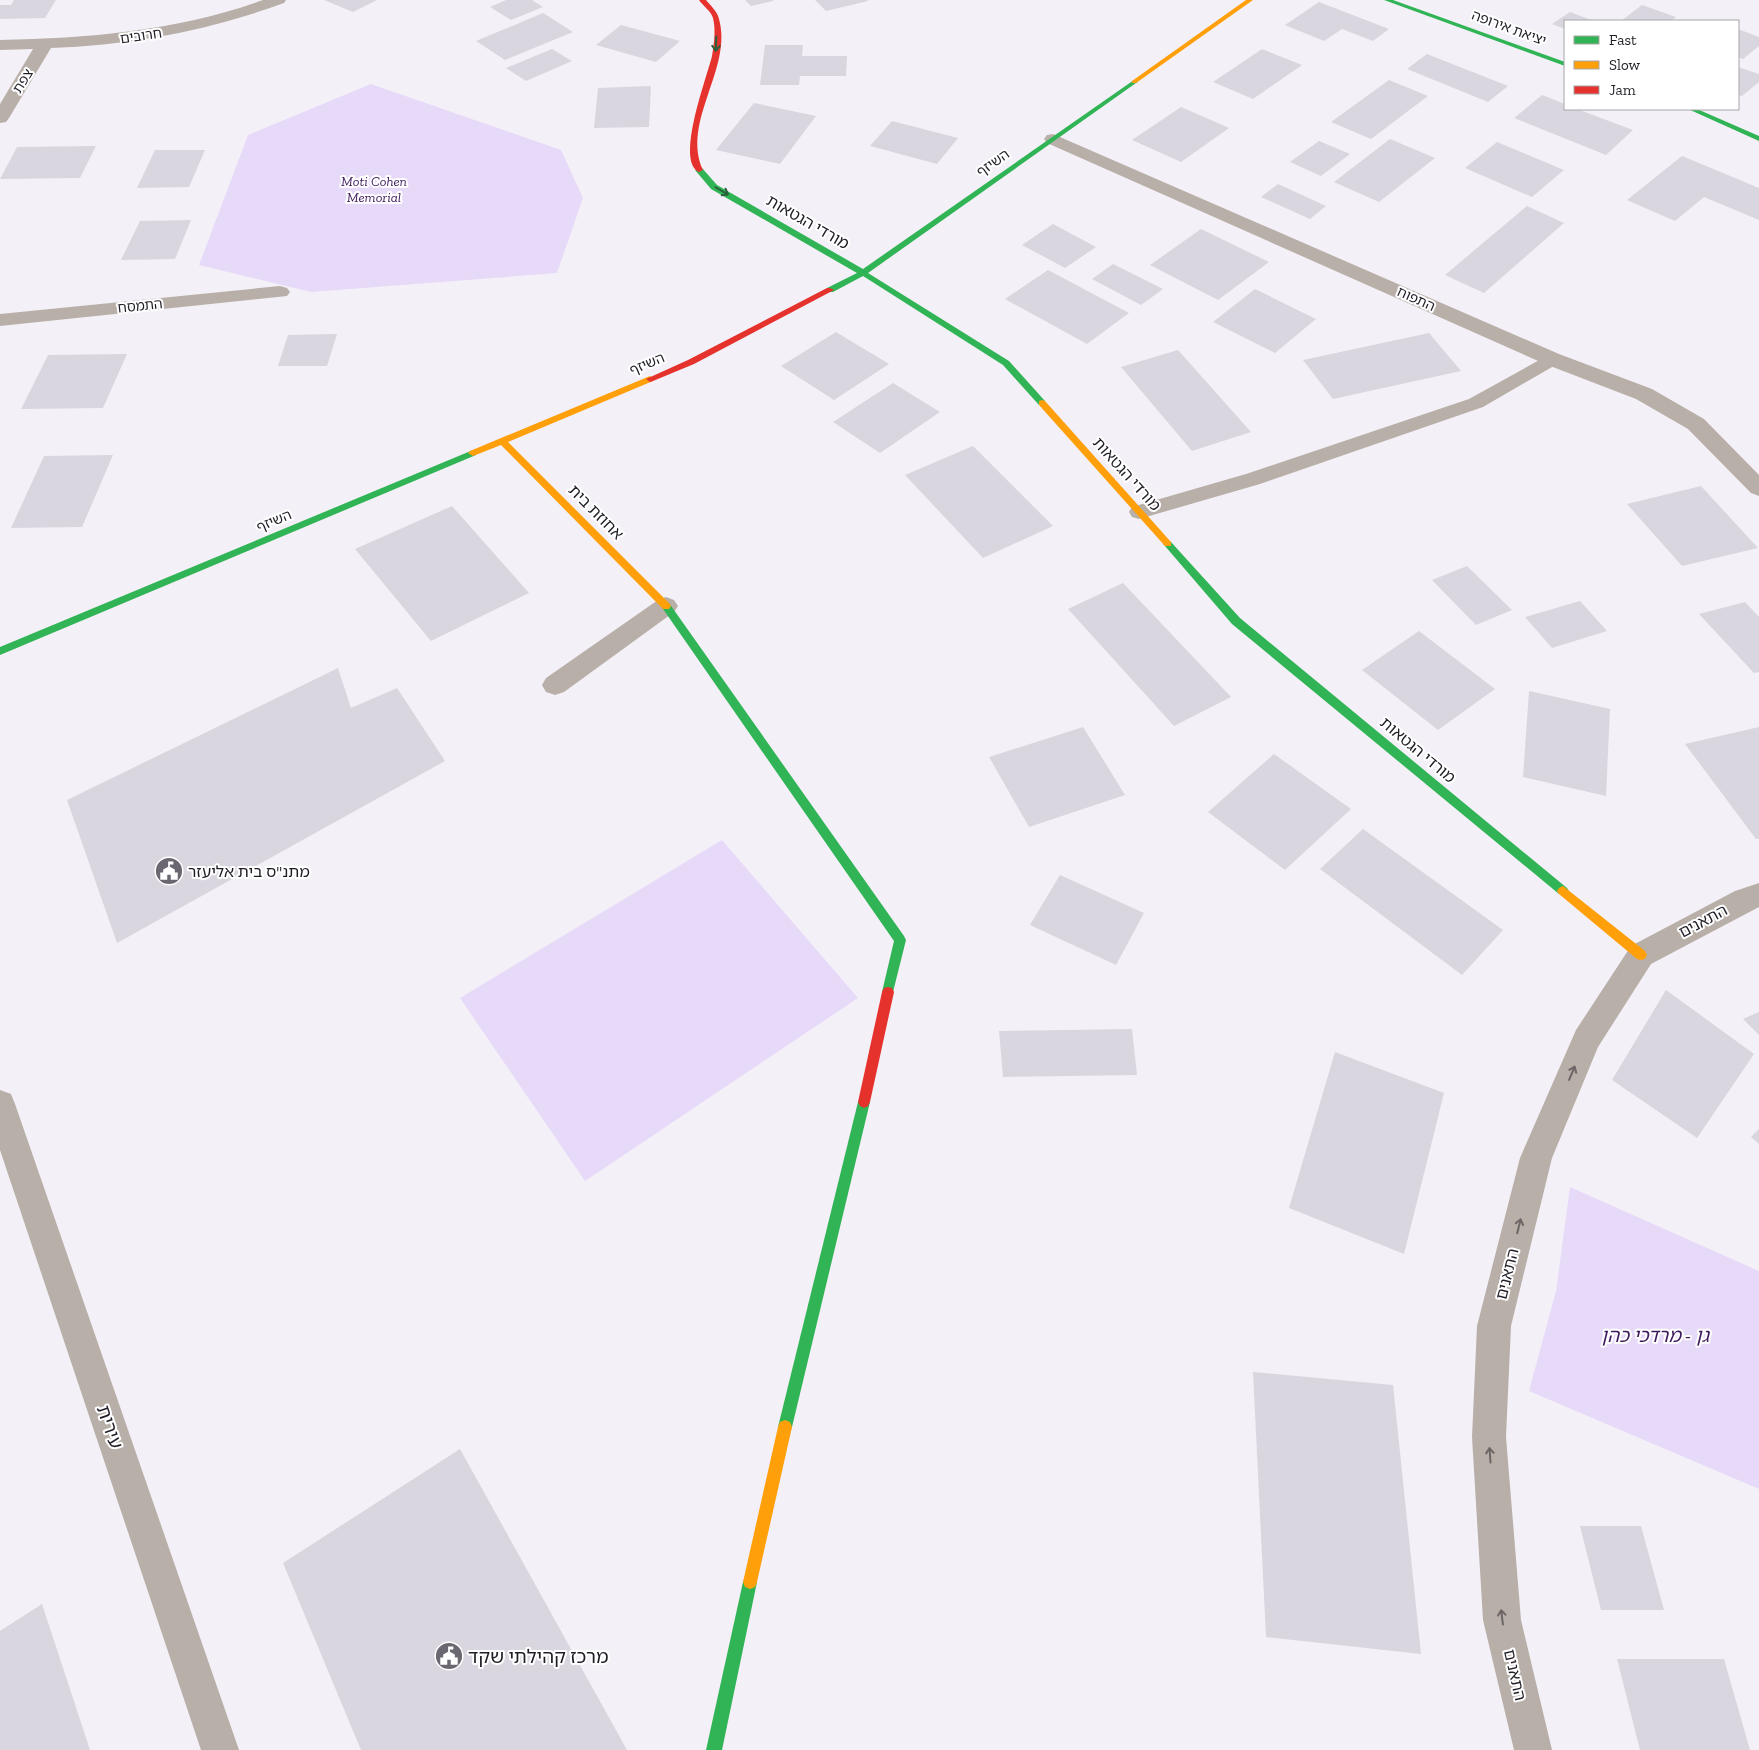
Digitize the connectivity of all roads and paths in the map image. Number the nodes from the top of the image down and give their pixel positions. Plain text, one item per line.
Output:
1 (278, 0) edge
2 (702, 0) edge
3 (1250, 0) edge
4 (1387, 0) edge
5 (45, 44) junction
6 (0, 45) edge
7 (1564, 64) edge
8 (1694, 110) edge
9 (0, 118) edge
10 (1053, 139) junction
11 (1759, 139) edge
12 (863, 273) junction
13 (280, 292) dead end
14 (0, 320) edge
15 (1552, 359) junction
16 (503, 442) junction
17 (1759, 488) edge
18 (1139, 512) junction
19 (666, 606) junction
20 (0, 651) edge
21 (555, 685) dead end
22 (1759, 895) edge
23 (1641, 955) junction
24 (0, 1104) edge
25 (220, 1750) edge
26 (714, 1750) edge
27 (1533, 1750) edge

1 - 5 street, חרובים
2 -> 12 street, מורדי הגטאות
3 - 10 street, השיזף
4 - 7 street, יציאת אירופה
5 - 6 street, חרובים
5 - 9 street, צפת
8 - 11 street
10 - 12 street, השיזף
10 - 15 street, התפוח
12 - 16 street, השיזף
12 - 18 street, מורדי הגטאות
13 - 14 street, התמסח
15 - 17 street, התפוח
15 - 18 lane
16 - 19 street, אחוזת בית
16 - 20 street, השיזף
18 - 23 street, מורדי הגטאות
19 - 21 street
19 - 26 street, אחוזת בית
22 - 23 street, התאנים
27 -> 23 street, התאנים
24 - 25 street, עירית

